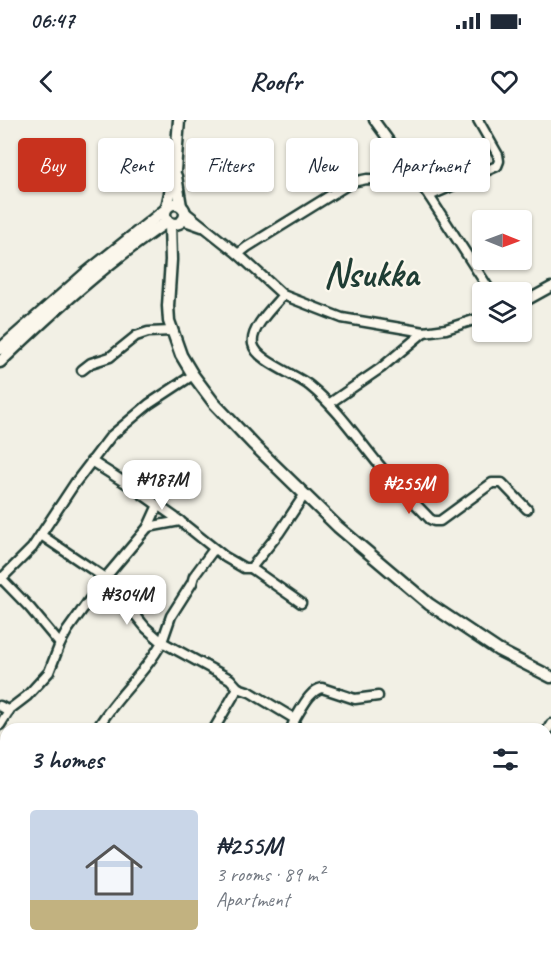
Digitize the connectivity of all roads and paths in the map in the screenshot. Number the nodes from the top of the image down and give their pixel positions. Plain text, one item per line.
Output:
1 (179, 120) edge
2 (374, 120) edge
3 (478, 120) edge
4 (386, 138) edge
5 (175, 170) junction
6 (370, 179) edge
7 (425, 192) edge
8 (429, 196) junction
9 (166, 208) junction
10 (177, 218) junction
11 (151, 233) junction
12 (170, 254) junction
13 (238, 254) junction
14 (485, 282) edge
15 (551, 286) edge
16 (283, 295) junction
17 (532, 297) edge
18 (472, 321) edge
19 (172, 331) junction
20 (424, 332) junction
21 (0, 349) edge
22 (0, 362) edge
23 (82, 370) dead end
24 (194, 375) junction
25 (330, 403) junction
26 (91, 461) junction
27 (305, 495) junction
28 (158, 505) junction
29 (527, 509) dead end
30 (180, 521) junction
31 (148, 527) junction
32 (41, 535) junction
33 (214, 549) junction
34 (251, 568) junction
35 (1, 578) edge
36 (105, 578) junction
37 (301, 603) dead end
38 (162, 642) junction
39 (60, 644) junction
40 (551, 677) edge
41 (238, 688) junction
42 (378, 696) dead end
43 (0, 706) edge
44 (9, 711) junction
45 (295, 719) junction
46 (1, 723) edge
47 (100, 723) edge
48 (218, 723) edge
49 (293, 723) edge

1 - 5 main road
2 - 4 street
3 - 8 street
5 - 9 main road
5 - 10 main road
6 - 13 street
7 - 8 street
8 - 14 street
9 - 10 main road
9 - 10 main road
9 - 21 main road
10 - 11 main road
10 - 12 main road
10 - 13 street
11 - 12 main road
11 - 22 main road
12 - 19 main road
13 - 16 street
15 - 17 street
16 - 20 street
16 - 25 street
18 - 20 street
19 - 23 street
19 - 24 main road
20 - 25 street
24 - 26 street
24 - 27 main road
25 - 29 street
26 - 28 street
26 - 32 street
27 - 34 street
27 - 40 main road
28 - 30 street
28 - 31 street
30 - 31 street
30 - 33 street
31 - 36 street
32 - 35 street
32 - 36 street
33 - 34 street
33 - 38 street
34 - 37 street
35 - 39 street
36 - 38 street
36 - 39 street
38 - 41 street
38 - 47 street
39 - 44 street
41 - 45 street
41 - 48 street
42 - 45 street
43 - 44 street
44 - 46 street
45 - 49 street

